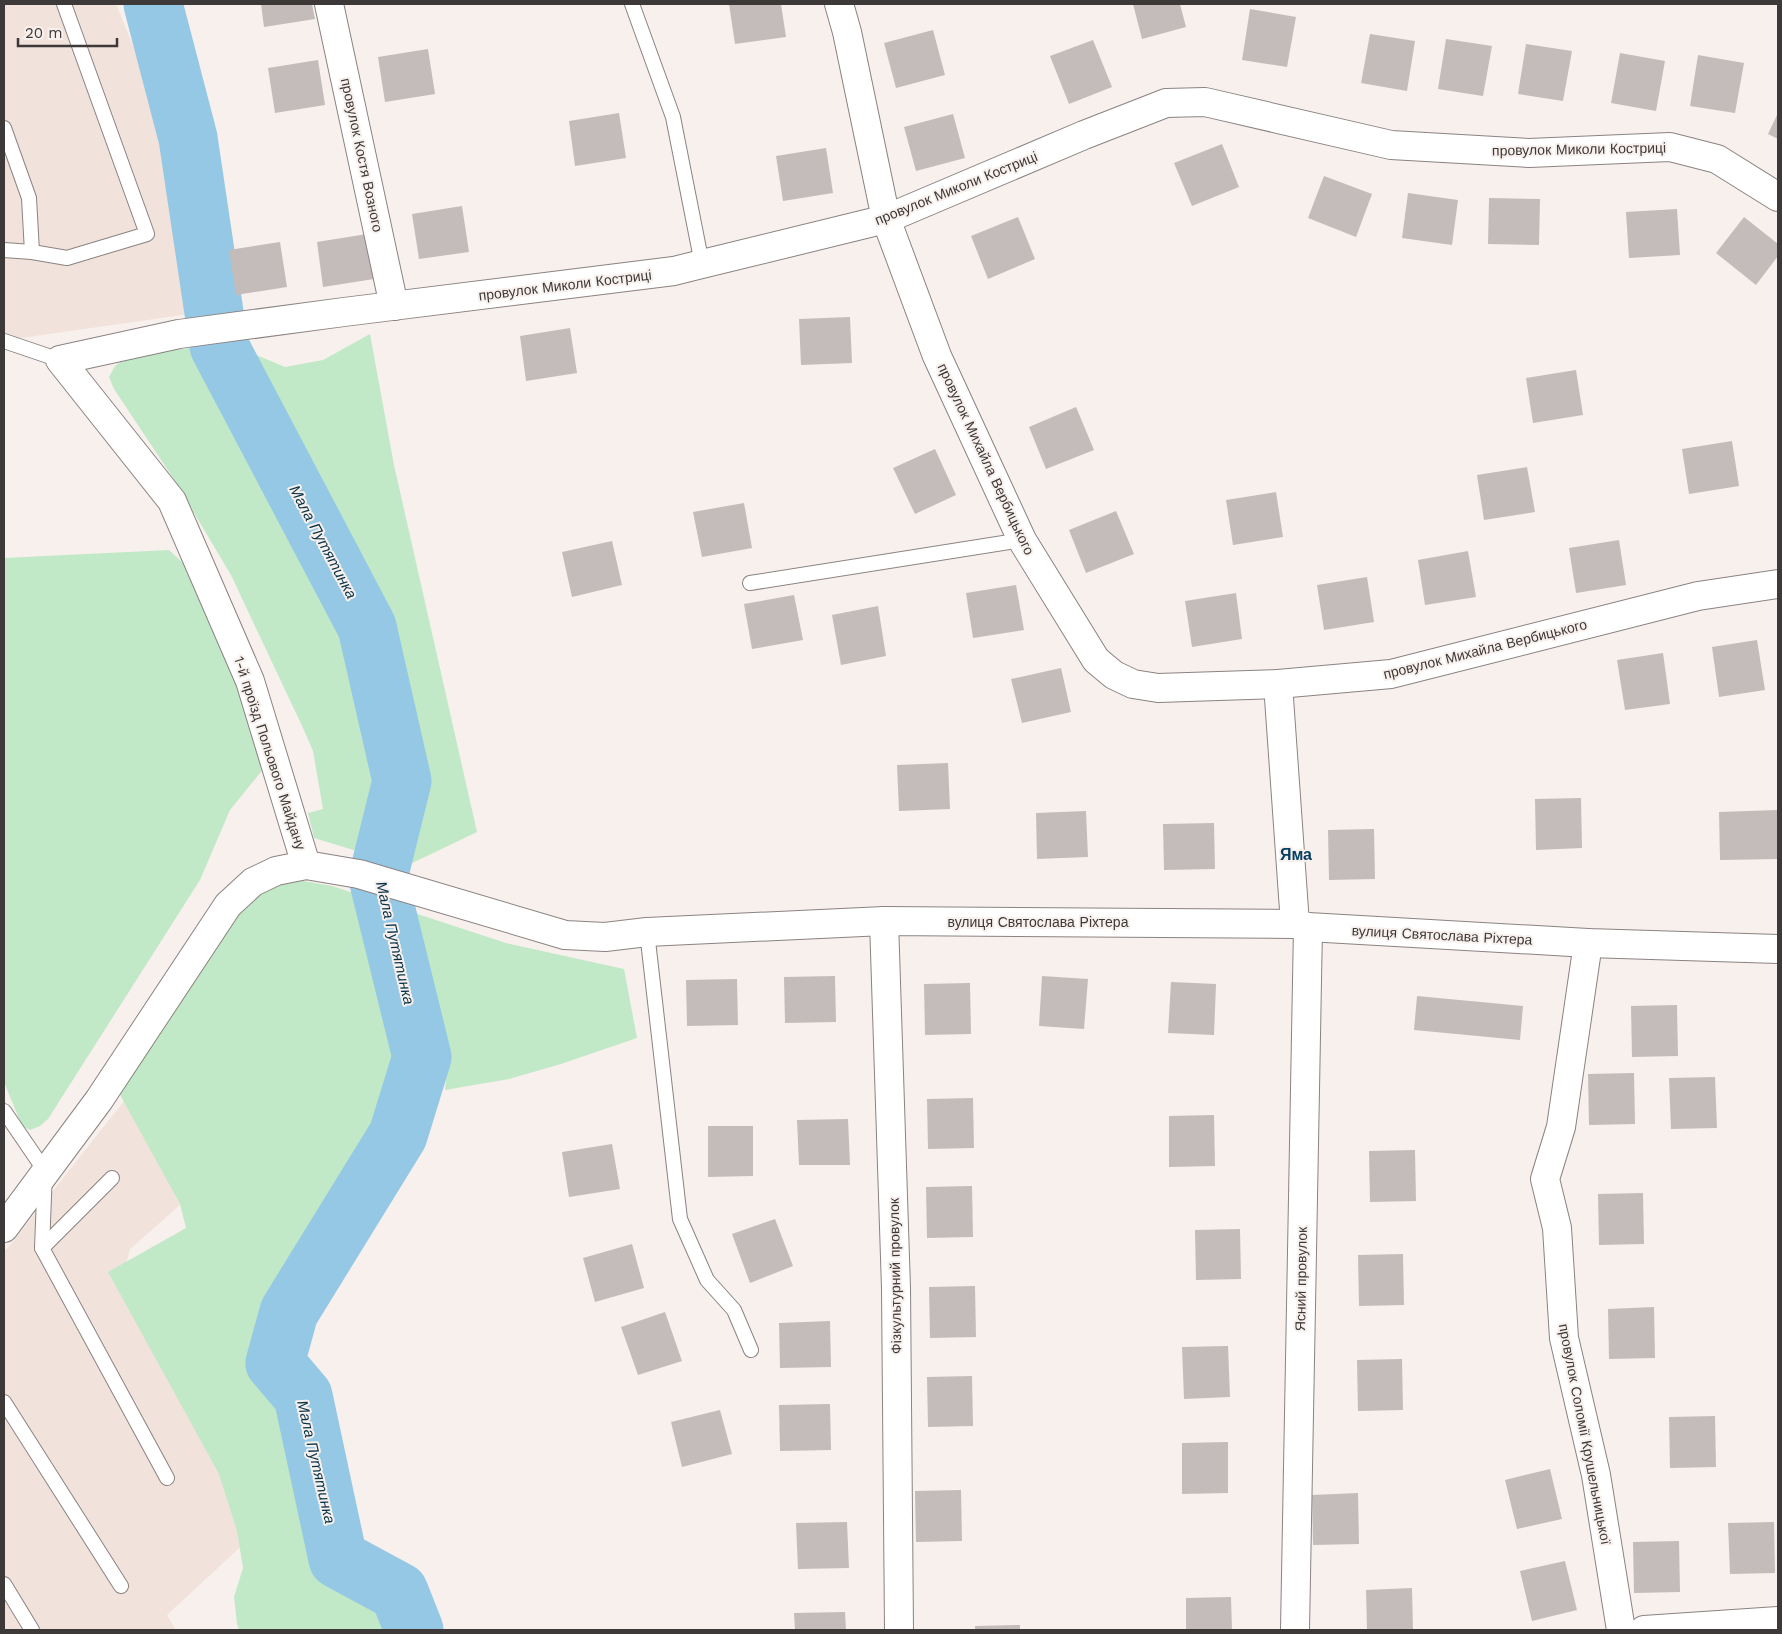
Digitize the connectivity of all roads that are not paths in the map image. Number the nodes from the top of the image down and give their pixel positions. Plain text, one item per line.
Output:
1 (64, 4) edge
2 (329, 4) edge
3 (632, 4) edge
4 (838, 4) edge
5 (4, 128) edge
6 (1778, 196) edge
7 (886, 219) junction
8 (4, 250) edge
9 (32, 252) junction
10 (702, 264) junction
11 (394, 306) junction
12 (4, 341) edge
13 (60, 360) junction
14 (1022, 540) junction
15 (750, 583) dead end
16 (1778, 584) edge
17 (1278, 684) junction
18 (306, 865) junction
19 (884, 922) junction
20 (1302, 926) junction
21 (647, 932) junction
22 (1588, 943) junction
23 (1778, 950) edge
24 (4, 1111) edge
25 (45, 1171) junction
26 (112, 1178) dead end
27 (4, 1228) edge
28 (42, 1248) junction
29 (751, 1350) dead end
30 (4, 1402) edge
31 (167, 1478) dead end
32 (4, 1584) edge
33 (121, 1586) dead end
34 (1778, 1620) edge
35 (32, 1630) edge
36 (899, 1630) edge
37 (1294, 1630) edge
38 (1621, 1630) edge
39 (1644, 1630) edge

1 - 9 lane
2 - 11 street, провулок Костя Возного
3 - 10 lane
4 - 7 street, провулок Михайла Вербицького
5 - 9 lane
6 - 7 street, провулок Миколи Костриці
7 - 10 street, провулок Миколи Костриці
7 - 14 street, провулок Михайла Вербицького
8 - 9 lane
10 - 11 street, провулок Миколи Костриці
11 - 13 street, провулок Миколи Костриці
12 - 13 lane
13 - 18 street, 1-й проїзд Польового Майдану
14 - 15 lane
14 - 17 street, провулок Михайла Вербицького
16 - 17 street, провулок Михайла Вербицького
17 - 20 street, Ясний провулок
18 - 21 street, вулиця Святослава Ріхтера
18 - 25 street, 1-й проїзд Польового Майдану
19 - 20 street, вулиця Святослава Ріхтера
19 - 21 street, вулиця Святослава Ріхтера
19 - 36 street, Фізкультурний провулок
20 - 22 street, вулиця Святослава Ріхтера
20 - 37 street, Ясний провулок
21 - 29 lane
22 - 23 street, вулиця Святослава Ріхтера
22 - 38 street, провулок Соломії Крушельницької
24 - 25 lane
25 - 27 street, 1-й проїзд Польового Майдану
25 - 28 lane
26 - 28 lane
28 - 31 lane
30 - 33 lane
32 - 35 lane
34 - 39 street

